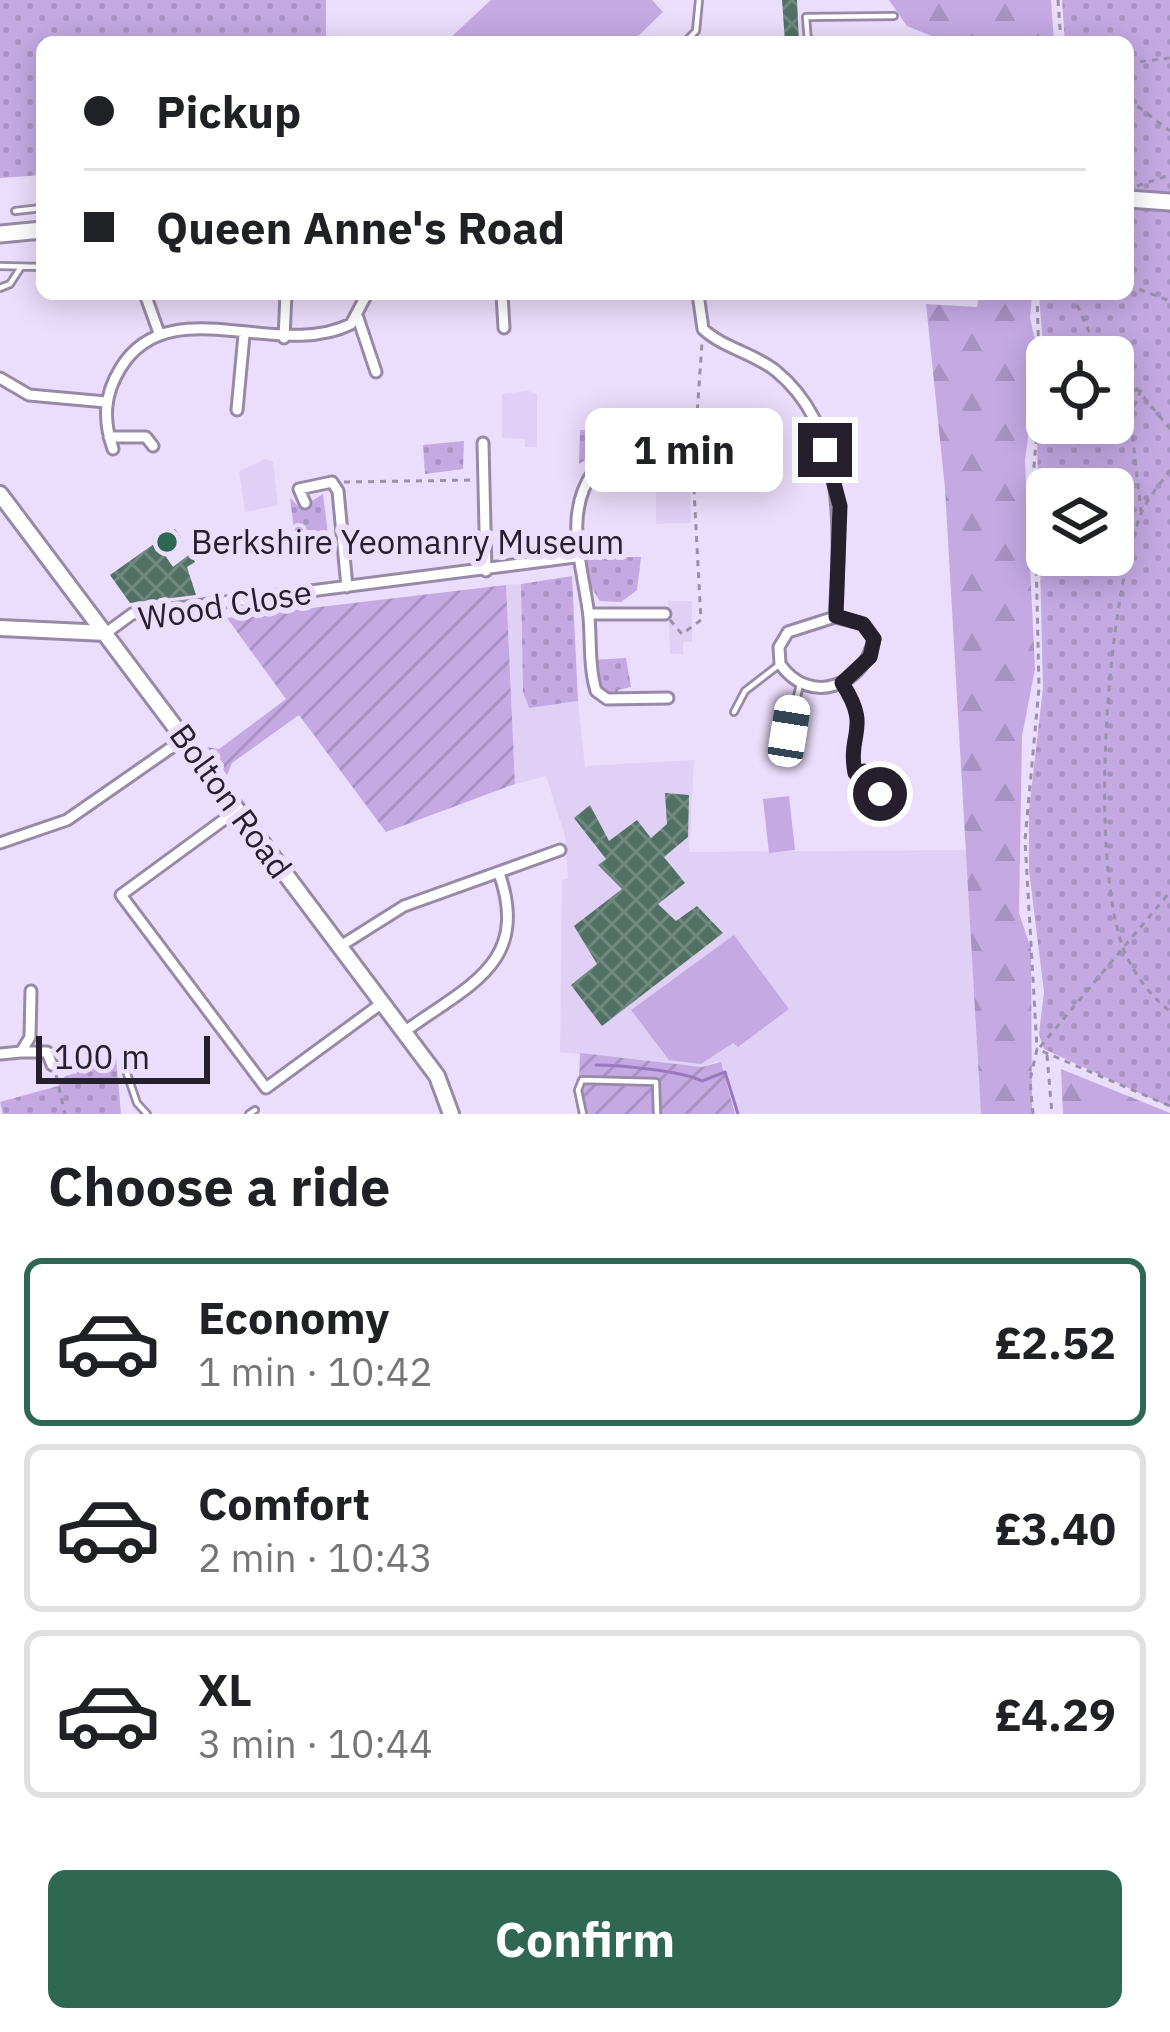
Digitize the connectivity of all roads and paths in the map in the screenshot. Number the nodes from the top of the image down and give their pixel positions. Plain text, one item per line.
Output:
1 (699, 0) edge
2 (1058, 0) edge
3 (894, 16) dead end
4 (690, 36) edge
5 (808, 36) edge
6 (1061, 36) edge
7 (1170, 58) edge
8 (1134, 62) edge
9 (1134, 103) edge
10 (1170, 130) edge
11 (1170, 176) edge
12 (1134, 188) edge
13 (1134, 199) edge
14 (1170, 202) edge
15 (36, 209) edge
16 (15, 211) dead end
17 (36, 231) edge
18 (0, 234) edge
19 (0, 266) edge
20 (21, 267) junction
21 (36, 267) edge
22 (1134, 287) edge
23 (0, 288) edge
24 (148, 300) edge
25 (286, 300) edge
26 (365, 300) edge
27 (502, 300) edge
28 (699, 300) edge
29 (1038, 300) edge
30 (1075, 300) edge
31 (1170, 301) edge
32 (358, 318) junction
33 (504, 328) dead end
34 (703, 329) junction
35 (159, 333) junction
36 (244, 335) junction
37 (1041, 336) edge
38 (1091, 336) edge
39 (284, 338) junction
40 (376, 372) dead end
41 (0, 378) edge
42 (1134, 383) edge
43 (1141, 390) junction
44 (106, 402) junction
45 (237, 410) dead end
46 (1170, 429) edge
47 (483, 442) dead end
48 (1036, 444) edge
49 (153, 446) dead end
50 (648, 467) dead end
51 (1170, 470) edge
52 (484, 479) junction
53 (332, 482) junction
54 (0, 494) edge
55 (305, 502) dead end
56 (1141, 513) junction
57 (575, 557) junction
58 (487, 571) junction
59 (347, 587) junction
60 (589, 614) junction
61 (665, 614) joint
62 (836, 616) junction
63 (0, 628) edge
64 (106, 633) junction
65 (780, 664) junction
66 (842, 683) junction
67 (800, 684) junction
68 (668, 698) dead end
69 (734, 712) dead end
70 (185, 738) junction
71 (796, 760) dead end
72 (855, 773) junction
73 (237, 809) junction
74 (0, 843) edge
75 (560, 850) dead end
76 (499, 872) junction
77 (1170, 892) edge
78 (339, 947) junction
79 (1123, 948) junction
80 (31, 991) dead end
81 (382, 1003) junction
82 (1170, 1011) edge
83 (404, 1032) junction
84 (1037, 1049) junction
85 (21, 1052) junction
86 (138, 1053) dead end
87 (0, 1054) edge
88 (1047, 1054) junction
89 (52, 1065) joint
90 (1170, 1106) edge
91 (65, 1114) edge
92 (147, 1114) edge
93 (451, 1114) edge
94 (583, 1114) edge
95 (657, 1114) edge
96 (1033, 1114) edge
97 (1052, 1114) edge

1 - 4 lane
2 - 6 path
3 - 5 lane
7 - 8 path
9 - 10 path
11 - 12 path
13 - 14 main road
15 - 16 lane
17 - 18 main road
19 - 20 lane
20 - 21 lane
20 - 23 lane
22 - 31 path
24 - 35 street
25 - 39 street
26 - 32 street
27 - 33 street
28 - 34 street
29 - 37 path
30 - 38 path
32 - 39 street
32 - 40 street
34 - 61 path
34 - 62 street
35 - 36 street
35 - 44 street
36 - 39 street
36 - 45 street
41 - 44 street
42 - 43 path
43 - 46 path
43 - 56 path
44 - 49 street
47 - 52 street
48 - 84 path
50 - 57 street
51 - 56 path
52 - 53 path
52 - 58 street
53 - 55 street
53 - 59 street, Wood Close
54 - 64 street, Bolton Road
56 - 79 path
57 - 58 street, Wood Close
57 - 60 street
58 - 59 street, Wood Close
59 - 64 street, Wood Close
60 - 61 street
60 - 68 street
62 - 65 street
62 - 66 street
63 - 64 street
64 - 70 street, Bolton Road
65 - 67 street
65 - 69 lane
66 - 67 street
66 - 72 lane
67 - 71 lane
70 - 73 street, Bolton Road
70 - 74 street
72 - 72 lane
73 - 78 street, Bolton Road
73 - 81 street
75 - 76 street
76 - 78 street
76 - 83 street
77 - 79 path
78 - 81 street, Bolton Road
79 - 82 path
79 - 84 path
80 - 85 street
81 - 83 street, Bolton Road
83 - 93 street, Bolton Road
84 - 88 path
84 - 96 path
85 - 87 street
85 - 89 street
86 - 92 lane
88 - 90 path
88 - 97 path
89 - 91 path
94 - 95 lane

